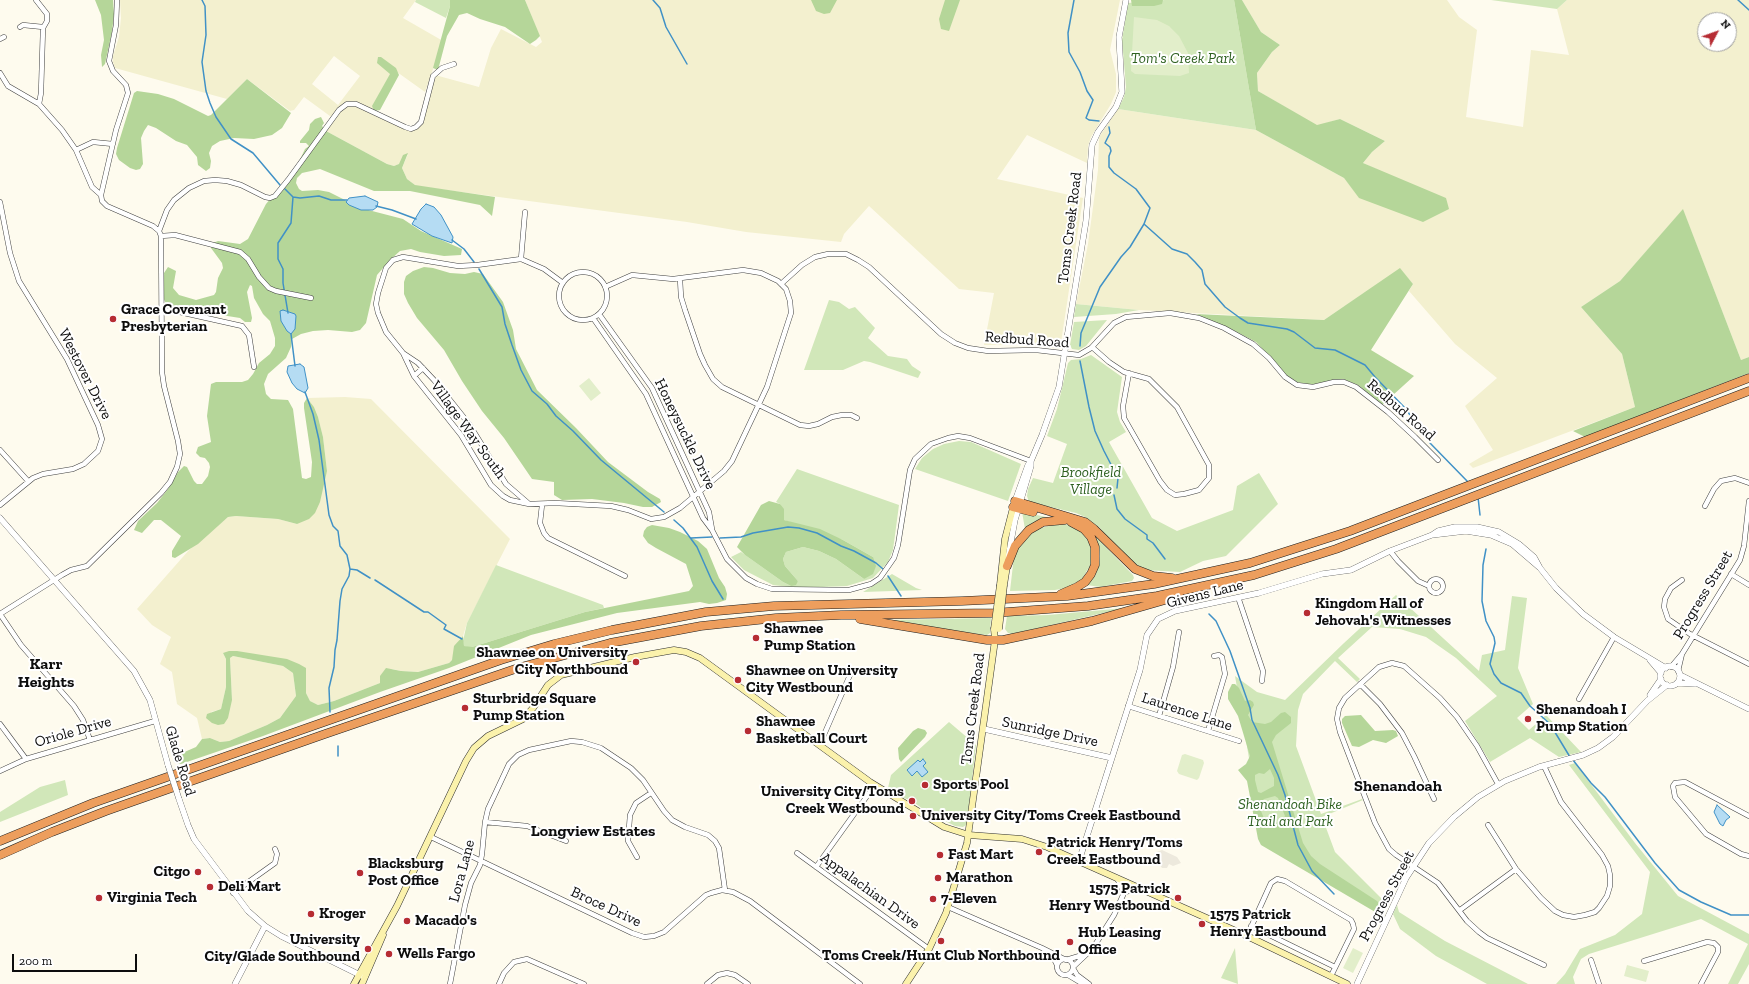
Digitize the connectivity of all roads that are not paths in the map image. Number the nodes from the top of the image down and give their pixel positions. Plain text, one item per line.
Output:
1 (36, 0) edge
2 (117, 0) edge
3 (1126, 0) edge
4 (20, 27) dead end
5 (43, 27) junction
6 (454, 64) dead end
7 (0, 73) edge
8 (39, 104) junction
9 (113, 144) junction
10 (76, 150) junction
11 (101, 195) junction
12 (0, 202) edge
13 (525, 212) dead end
14 (159, 231) junction
15 (162, 236) junction
16 (521, 259) junction
17 (680, 279) junction
18 (563, 283) junction
19 (781, 284) junction
20 (605, 286) junction
21 (311, 298) dead end
22 (161, 310) junction
23 (599, 314) junction
24 (593, 318) junction
25 (1092, 347) junction
26 (403, 353) junction
27 (1065, 353) junction
28 (254, 367) dead end
29 (423, 368) junction
30 (1129, 373) junction
31 (414, 376) junction
32 (1749, 378) edge
33 (1749, 391) edge
34 (758, 406) junction
35 (857, 418) dead end
36 (0, 450) edge
37 (1438, 460) dead end
38 (1031, 461) junction
39 (28, 481) junction
40 (1749, 483) edge
41 (700, 491) junction
42 (693, 496) junction
43 (1749, 501) edge
44 (529, 504) junction
45 (1017, 504) junction
46 (542, 505) junction
47 (0, 506) edge
48 (1705, 506) dead end
49 (0, 518) edge
50 (1065, 520) junction
51 (712, 530) junction
52 (1390, 551) junction
53 (1006, 566) junction
54 (1731, 574) junction
55 (625, 576) dead end
56 (1186, 578) junction
57 (55, 580) junction
58 (1682, 580) dead end
59 (1002, 585) junction
60 (1210, 585) junction
61 (1749, 585) edge
62 (1429, 586) dead end
63 (1238, 597) junction
64 (1047, 598) junction
65 (0, 614) edge
66 (841, 615) junction
67 (1179, 632) dead end
68 (1693, 635) junction
69 (1614, 637) junction
70 (995, 640) junction
71 (1682, 654) junction
72 (1214, 656) dead end
73 (1648, 657) junction
74 (1749, 664) edge
75 (1669, 667) junction
76 (1679, 673) junction
77 (850, 675) dead end
78 (1661, 676) junction
79 (1262, 681) dead end
80 (1677, 683) junction
81 (1360, 684) junction
82 (1700, 684) junction
83 (1667, 686) junction
84 (1579, 699) dead end
85 (1647, 701) junction
86 (1128, 706) junction
87 (1749, 709) edge
88 (1159, 716) junction
89 (155, 721) junction
90 (0, 724) edge
91 (984, 729) junction
92 (1208, 731) junction
93 (90, 740) junction
94 (1239, 741) dead end
95 (820, 744) junction
96 (1112, 758) junction
97 (26, 759) junction
98 (1544, 766) junction
99 (0, 771) edge
100 (1498, 784) junction
101 (875, 785) junction
102 (651, 793) junction
103 (1434, 799) dead end
104 (1749, 816) edge
105 (485, 822) junction
106 (1488, 825) dead end
107 (969, 836) junction
108 (431, 837) junction
109 (566, 840) dead end
110 (0, 841) edge
111 (275, 849) dead end
112 (797, 853) dead end
113 (0, 855) edge
114 (1749, 856) edge
115 (637, 857) dead end
116 (480, 861) junction
117 (1079, 861) junction
118 (816, 867) junction
119 (1413, 867) junction
120 (1516, 869) junction
121 (1117, 878) junction
122 (1138, 887) junction
123 (725, 890) junction
124 (234, 893) junction
125 (1124, 893) junction
126 (948, 907) junction
127 (1460, 910) junction
128 (265, 926) junction
129 (1251, 926) junction
130 (1247, 936) junction
131 (1036, 946) junction
132 (929, 949) junction
133 (1086, 953) junction
134 (1065, 959) junction
135 (1591, 960) dead end
136 (1644, 961) dead end
137 (1058, 965) junction
138 (1544, 965) dead end
139 (1073, 967) junction
140 (1335, 967) junction
141 (1068, 975) junction
142 (362, 976) junction
143 (1331, 976) junction
144 (235, 984) edge
145 (354, 984) edge
146 (362, 984) edge
147 (450, 984) edge
148 (499, 984) edge
149 (584, 984) edge
150 (707, 984) edge
151 (748, 984) edge
152 (860, 984) edge
153 (906, 984) edge
154 (1083, 984) edge
155 (1088, 984) edge
156 (1347, 984) edge
157 (1357, 984) edge
158 (1599, 984) edge
159 (1701, 984) edge

1 - 5 street
2 - 9 street
3 - 27 street, Toms Creek Road
4 - 5 street
5 - 8 street
6 - 14 street
7 - 8 street
8 - 10 street
9 - 10 street
9 - 11 street
10 - 11 street
11 - 14 street
12 - 39 street, Westover Drive
13 - 16 street
14 - 15 street
15 - 21 street
15 - 22 street
16 - 18 street
16 - 26 street, Village Way South
17 - 19 street
17 - 20 street
17 - 34 street
18 - 20 street
18 - 24 street
19 - 27 street, Redbud Road
19 - 34 street, Village Way South
20 - 23 street
22 - 28 street
22 - 57 street
23 - 24 street
23 - 41 street, Honeysuckle Drive
24 - 42 street, Honeysuckle Drive
25 - 27 street, Redbud Road
25 - 30 street
25 - 37 street, Redbud Road
26 - 29 street, Village Way South
26 - 31 street, Village Way South
27 - 38 street, Toms Creek Road
29 - 31 street
29 - 44 street, Village Way South
30 - 30 street
31 - 44 street, Village Way South
32 - 56 highway
33 - 60 highway
34 - 35 street
34 - 41 street, Village Way South
36 - 39 street
38 - 45 street, Toms Creek Road
38 - 51 street, Honeysuckle Drive
39 - 47 street, Westover Drive
40 - 48 street
41 - 42 street, Village Way South
41 - 51 street, Honeysuckle Drive
42 - 46 street, Village Way South
42 - 51 street, Honeysuckle Drive
43 - 54 street, Progress Street
44 - 46 street, Village Way South
45 - 50 highway
45 - 53 street, Toms Creek Road
45 - 56 highway
45 - 59 main road, Toms Creek Road
46 - 55 street
49 - 57 street, Glade Road
50 - 53 highway
50 - 64 highway
52 - 62 street
52 - 63 street, Givens Lane
52 - 69 street, Givens Lane
53 - 59 main road, Toms Creek Road
54 - 61 street
54 - 68 street, Progress Street
56 - 64 highway
57 - 65 street
57 - 89 street, Glade Road
58 - 68 street
59 - 70 main road, Toms Creek Road, bridge
60 - 66 highway
60 - 70 highway
63 - 79 street
63 - 86 street, Givens Lane
64 - 110 highway
65 - 93 street
66 - 70 highway
66 - 113 highway
67 - 88 street
68 - 71 street, Progress Street
68 - 74 street
69 - 73 street, Givens Lane
69 - 84 street
70 - 91 main road, Toms Creek Road
71 - 75 street, Progress Street
71 - 76 street, Progress Street
72 - 92 street
73 - 75 street, Givens Lane
73 - 78 street, Givens Lane
75 - 76 street
75 - 78 street
76 - 80 street
76 - 82 street
77 - 95 street
78 - 83 street
78 - 85 street, Progress Street
80 - 82 street
80 - 83 street
81 - 100 street
81 - 103 street
81 - 119 street
82 - 87 street
83 - 85 street, Progress Street
85 - 98 street, Progress Street
86 - 88 street, Laurence Lane
86 - 96 street, Givens Lane
88 - 92 street, Laurence Lane
89 - 93 street, Oriole Drive
89 - 124 street, Glade Road, bridge
90 - 97 street
91 - 96 street, Sunridge Drive
91 - 107 main road, Toms Creek Road
92 - 94 street, Laurence Lane
93 - 97 street, Oriole Drive
95 - 101 main road
95 - 108 main road
96 - 117 street, Givens Lane
97 - 99 street, Oriole Drive
98 - 100 street, Progress Street
98 - 120 street
100 - 119 street, Progress Street
101 - 107 main road
101 - 118 street
102 - 105 street, Lora Lane
102 - 115 street
102 - 123 street
104 - 114 street
105 - 109 street
105 - 116 street, Lora Lane
106 - 120 street
107 - 117 main road
107 - 126 main road, Toms Creek Road
108 - 116 street, Broce Drive
108 - 142 main road
111 - 124 street
112 - 118 street, Appalachian Drive
116 - 123 street, Broce Drive
116 - 147 street, Lora Lane
117 - 121 main road
118 - 132 street, Appalachian Drive
119 - 127 street
119 - 157 street, Progress Street
120 - 127 street
121 - 122 main road
121 - 125 street
122 - 125 street
122 - 130 main road
123 - 152 street
124 - 128 street, Glade Road
125 - 133 street
126 - 131 street
126 - 132 main road, Toms Creek Road
127 - 138 street
128 - 142 street, Glade Road
128 - 144 street
129 - 130 street
129 - 140 street
129 - 140 street
130 - 143 main road
131 - 134 street
131 - 137 street
132 - 153 main road, Toms Creek Road
133 - 134 street
133 - 139 street
134 - 137 street
134 - 139 street
135 - 158 street
136 - 159 street
137 - 141 street
139 - 141 street
139 - 155 street
140 - 143 street
141 - 154 street
142 - 145 main road
142 - 146 main road
143 - 156 main road
148 - 149 street
150 - 151 street

